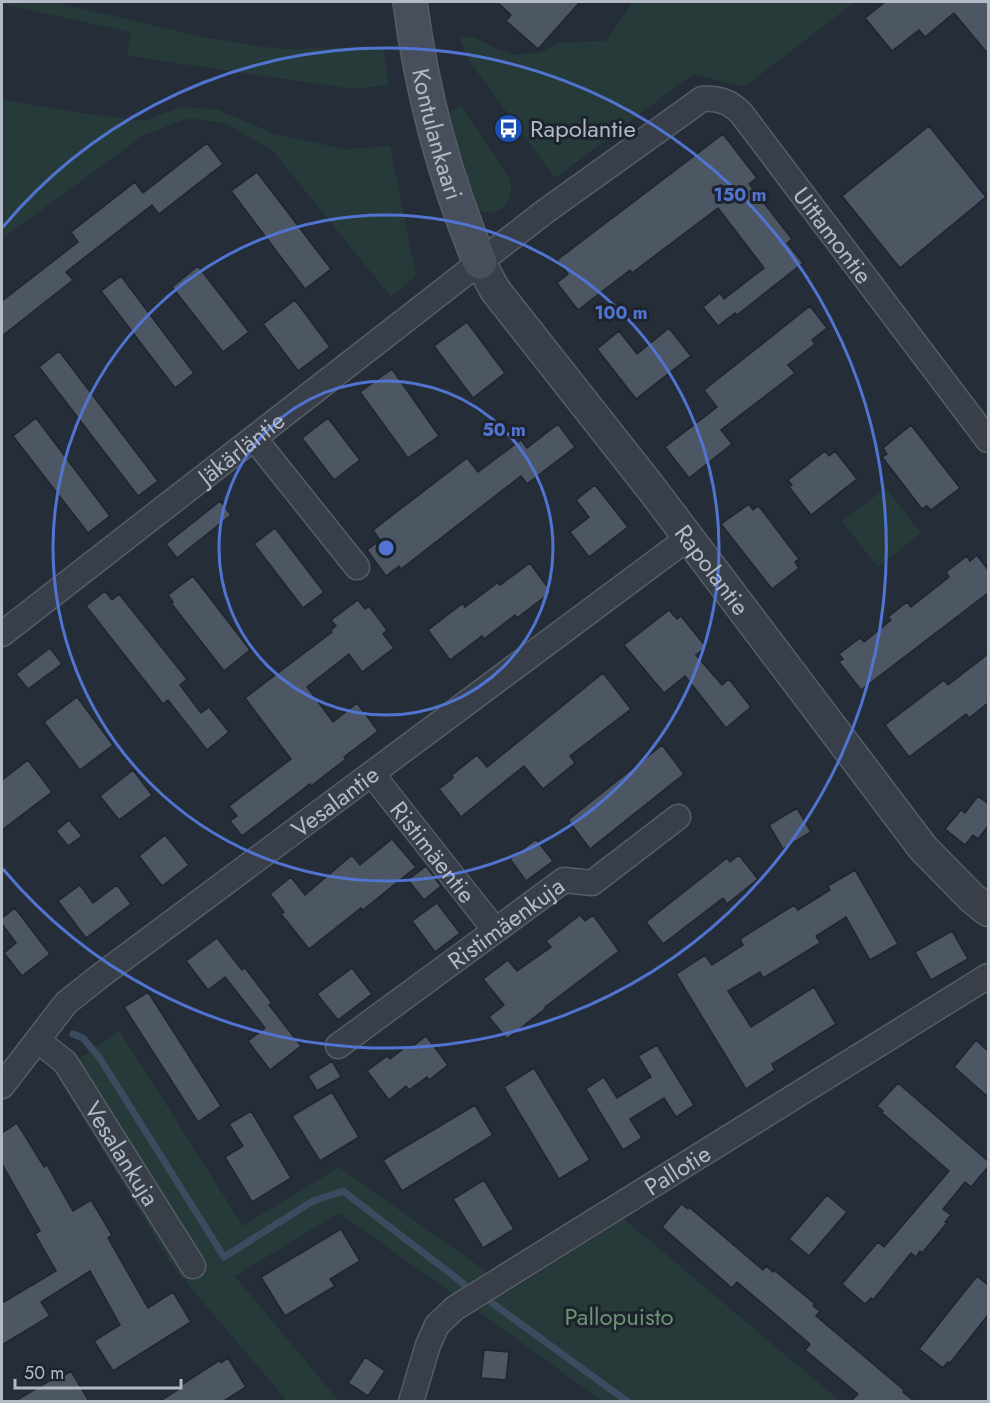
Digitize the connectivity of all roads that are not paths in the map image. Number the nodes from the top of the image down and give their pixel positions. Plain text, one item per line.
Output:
1 (410, 2) edge
2 (480, 261) junction
3 (255, 438) junction
4 (988, 440) edge
5 (688, 538) junction
6 (357, 567) dead end
7 (2, 634) edge
8 (372, 774) junction
9 (678, 816) dead end
10 (988, 911) edge
11 (495, 930) junction
12 (988, 976) edge
13 (339, 1046) dead end
14 (46, 1047) dead end
15 (2, 1086) edge
16 (193, 1266) dead end
17 (411, 1401) edge

1 - 2 main road, Kontulankaari
2 - 3 street, Jäkärläntie
2 - 4 street, Uittamontie
2 - 5 street, Rapolantie
3 - 6 street
3 - 7 street, Jäkärläntie
5 - 8 street, Vesalantie
5 - 10 street, Rapolantie
8 - 11 street, Ristimäentie
8 - 15 street, Vesalantie
9 - 11 street, Ristimäenkuja
11 - 13 street, Ristimäenkuja
12 - 17 street, Pallotie
14 - 16 street, Vesalankuja

